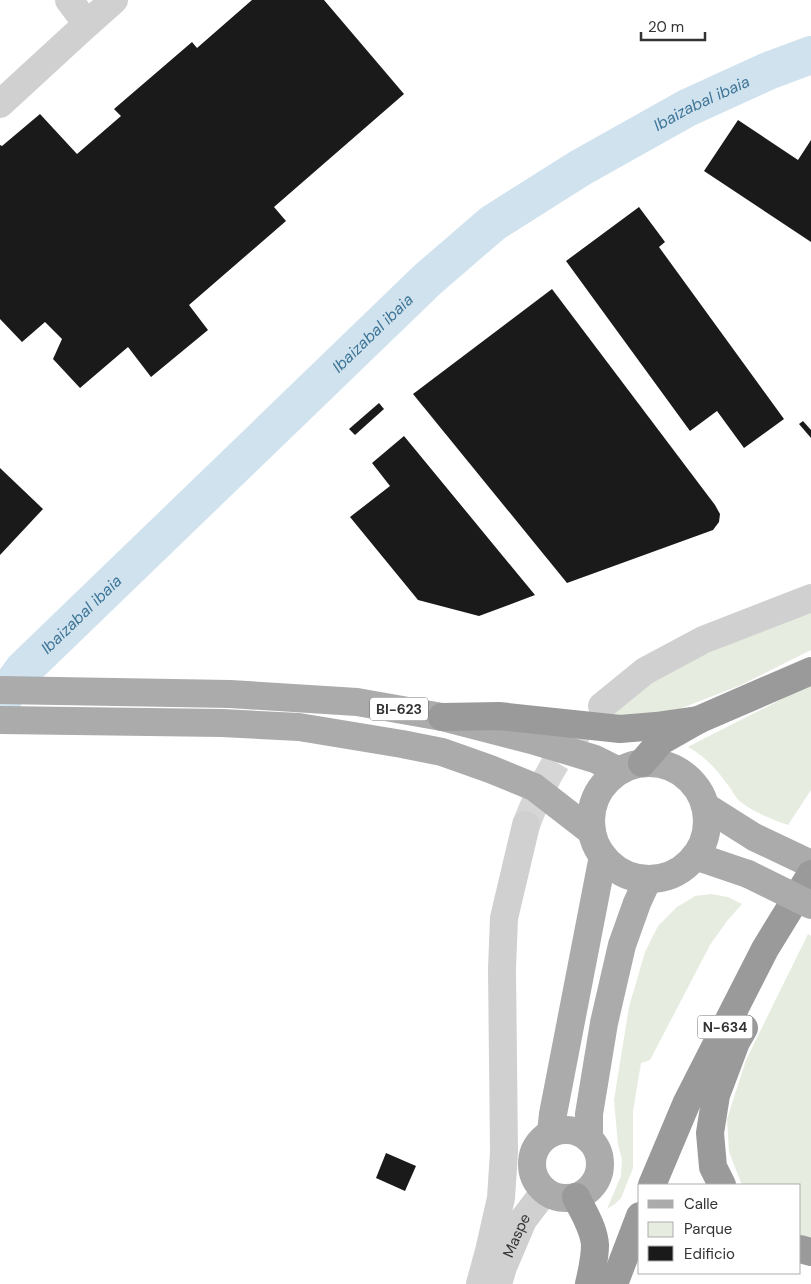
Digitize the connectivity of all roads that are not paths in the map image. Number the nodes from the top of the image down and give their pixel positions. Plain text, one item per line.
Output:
1 (68, 0) edge
2 (114, 0) edge
3 (88, 24) junction
4 (0, 104) edge
5 (811, 598) edge
6 (811, 671) edge
7 (0, 690) edge
8 (602, 706) dead end
9 (442, 717) junction
10 (0, 720) edge
11 (698, 720) junction
12 (631, 767) junction
13 (705, 806) junction
14 (526, 825) tunnel mouth
15 (598, 844) junction
16 (695, 856) junction
17 (811, 864) edge
18 (811, 874) edge
19 (648, 879) junction
20 (811, 905) edge
21 (551, 1134) junction
22 (589, 1139) junction
23 (652, 1184) edge
24 (722, 1184) edge
25 (545, 1191) junction
26 (576, 1197) junction
27 (638, 1221) edge
28 (480, 1284) edge
29 (498, 1284) edge
30 (589, 1284) edge
31 (614, 1284) edge

1 - 3 street
2 - 3 street
3 - 4 street
5 - 8 street
6 - 11 highway
7 - 9 main road, BI-623
9 - 11 highway
9 - 12 main road, BI-623
10 - 15 main road, BI-623
11 - 12 highway
12 - 13 main road
12 - 15 main road
13 - 16 main road
13 - 17 main road
14 - 28 street
15 - 19 main road
15 - 21 main road
16 - 19 main road
16 - 20 main road, bridge
18 - 23 highway, N-634
19 - 22 main road
20 - 24 highway
21 - 22 main road
21 - 25 main road
22 - 26 main road
25 - 26 main road
25 - 29 street, Maspe
26 - 30 highway
27 - 31 highway

